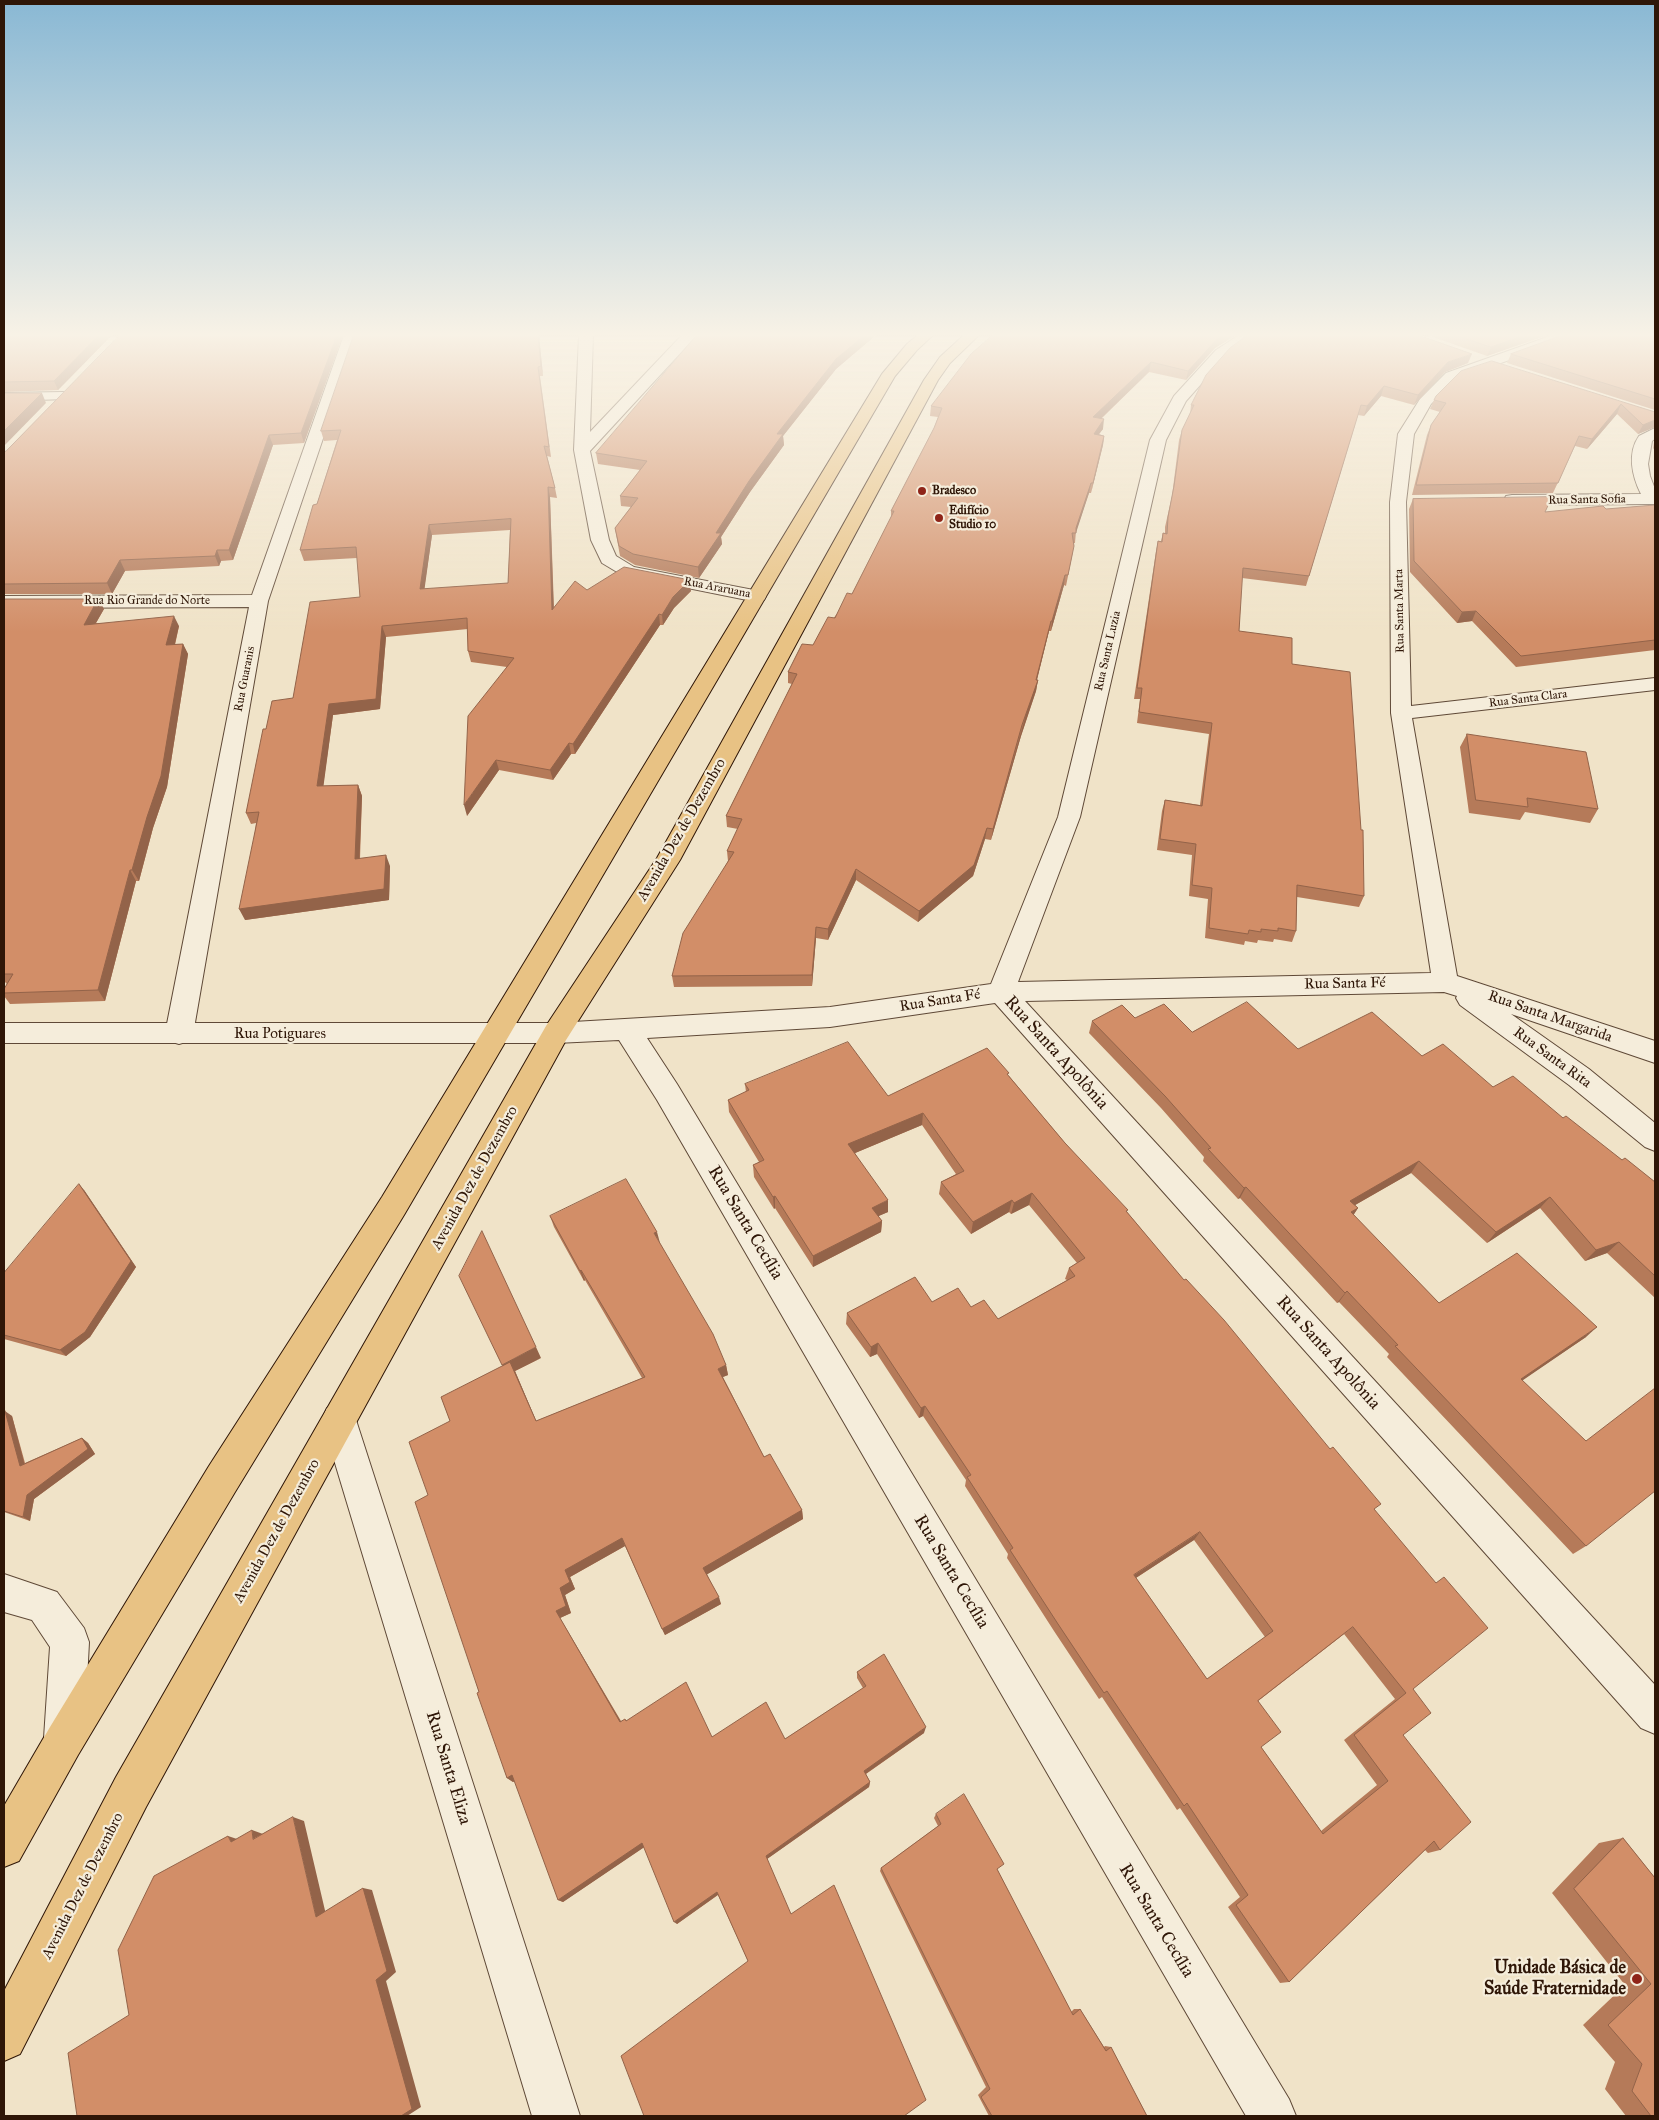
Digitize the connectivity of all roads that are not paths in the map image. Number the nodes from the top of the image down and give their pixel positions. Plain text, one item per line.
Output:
1 (317, 434) edge
2 (582, 434) edge
3 (597, 434) edge
4 (853, 434) edge
5 (901, 434) edge
6 (1161, 434) edge
7 (1406, 434) edge
8 (1655, 434) edge
9 (582, 450) junction
10 (1653, 499) edge
11 (1418, 501) edge
12 (1496, 501) edge
13 (1398, 502) junction
14 (757, 596) junction
15 (259, 601) junction
16 (4, 602) edge
17 (1655, 684) edge
18 (1401, 714) junction
19 (1445, 982) junction
20 (1001, 992) junction
21 (626, 1030) junction
22 (4, 1033) edge
23 (495, 1033) junction
24 (556, 1033) junction
25 (179, 1034) junction
26 (1655, 1052) edge
27 (1655, 1139) edge
28 (339, 1420) junction
29 (4, 1593) edge
30 (1655, 1714) edge
31 (64, 1741) junction
32 (4, 1846) edge
33 (4, 2038) edge
34 (556, 2116) edge
35 (1272, 2116) edge

1 - 15 street, Rua Guaranis
2 - 9 street, Rua Araruana
3 - 9 street
4 - 14 highway
5 - 24 highway, Avenida Dez de Dezembro
6 - 20 street, Rua Santa Luzia
7 - 13 street, Rua Santa Marta
8 - 10 street
9 - 14 street, Rua Araruana
10 - 12 street, Rua Santa Sofia
11 - 13 street
13 - 18 street, Rua Santa Marta
14 - 23 highway
15 - 16 street, Rua Rio Grande do Norte
15 - 25 street, Rua Guaranis
17 - 18 street, Rua Santa Clara
18 - 19 street, Rua Santa Marta
19 - 20 street, Rua Santa Fé
19 - 26 street, Rua Santa Margarida
19 - 27 street, Rua Santa Rita
20 - 21 street, Rua Santa Fé
20 - 30 street, Rua Santa Apolônia
21 - 24 street, Rua Santa Fé
21 - 35 street, Rua Santa Cecília
22 - 25 street, Rua Potiguares
23 - 24 street, Rua Potiguares
23 - 25 street, Rua Potiguares
23 - 31 highway
24 - 28 highway, Avenida Dez de Dezembro
28 - 33 highway, Avenida Dez de Dezembro
28 - 34 street, Rua Santa Eliza
29 - 31 street
31 - 32 highway

